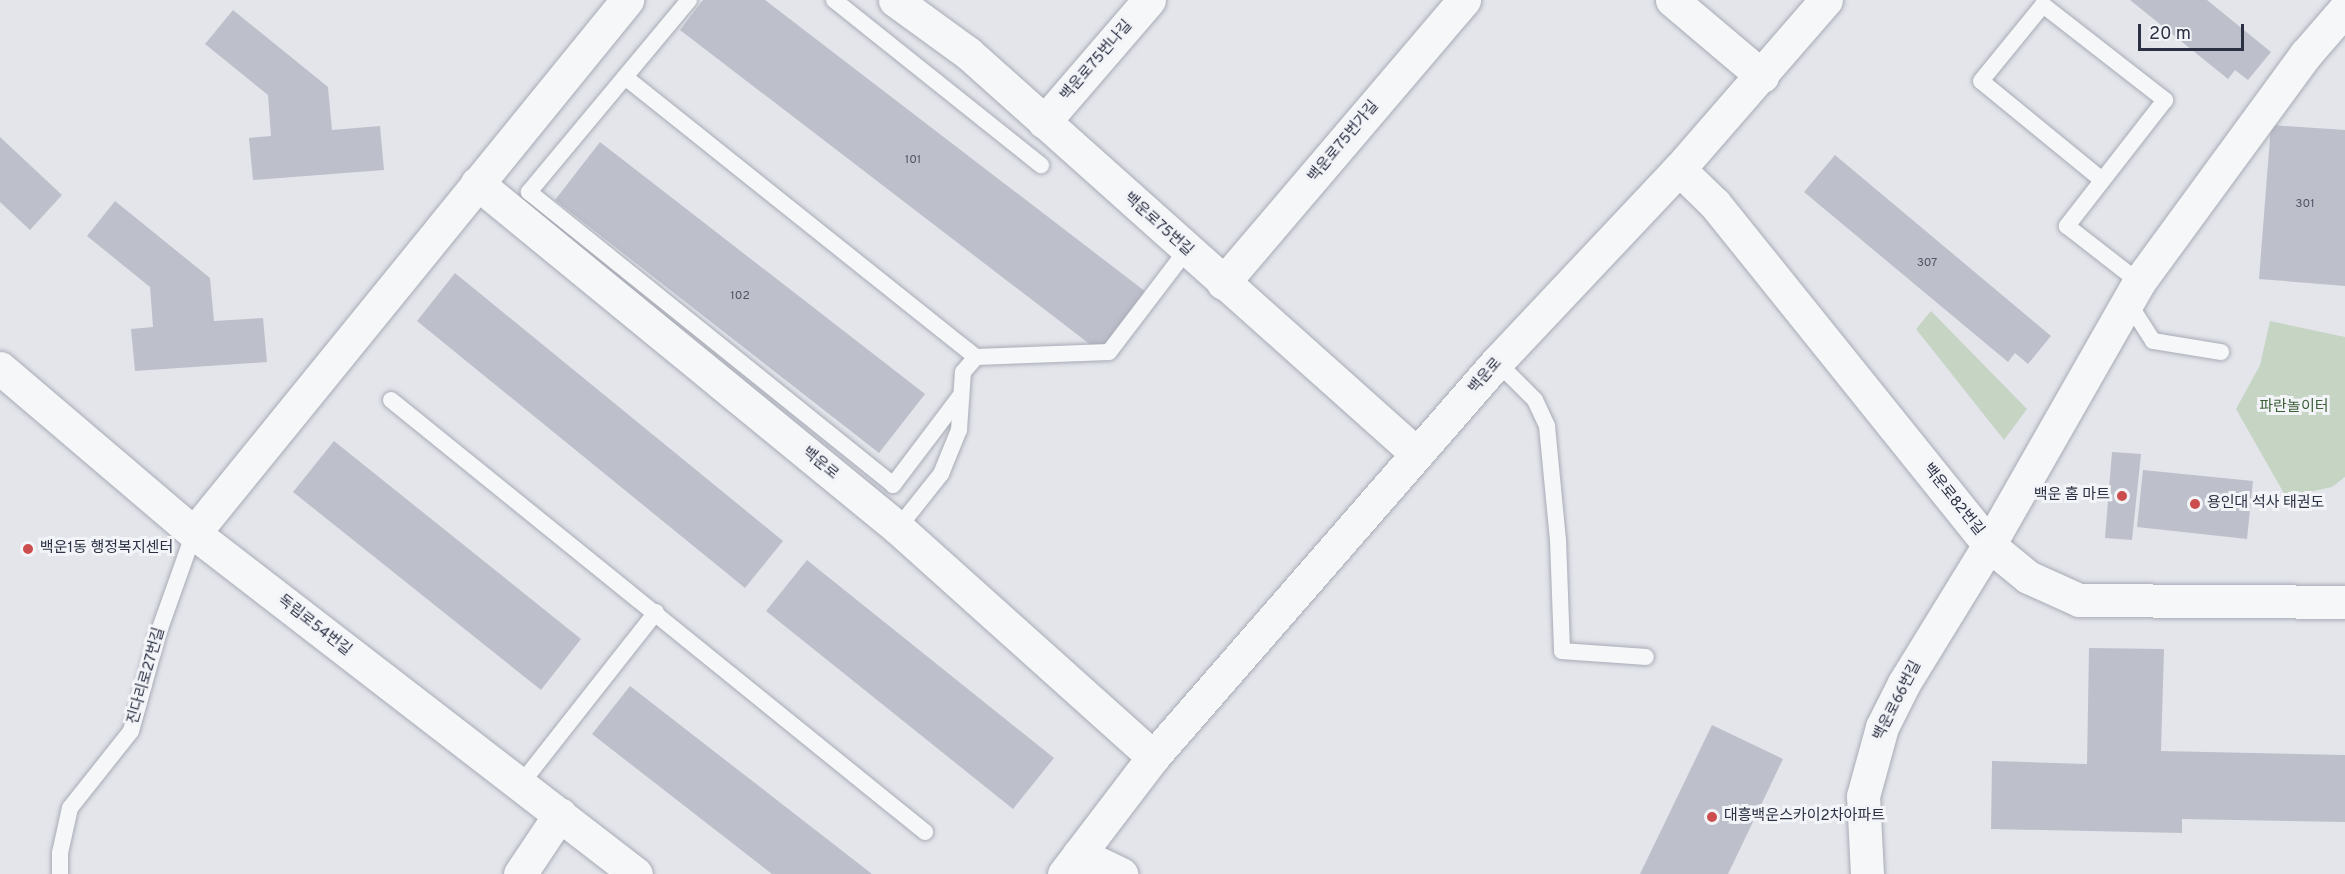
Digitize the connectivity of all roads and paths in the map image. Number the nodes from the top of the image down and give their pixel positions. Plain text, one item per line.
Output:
1 (627, 0) edge
2 (689, 0) edge
3 (834, 0) edge
4 (895, 0) edge
5 (1149, 0) edge
6 (1464, 0) edge
7 (1672, 0) edge
8 (1826, 0) edge
9 (2345, 9) edge
10 (1762, 76) junction
11 (625, 77) junction
12 (1044, 122) junction
13 (1041, 165) dead end
14 (1679, 169) junction
15 (2102, 180) junction
16 (477, 183) junction
17 (1186, 251) junction
18 (1223, 283) junction
19 (2133, 292) junction
20 (2221, 352) dead end
21 (976, 357) junction
22 (1497, 362) junction
23 (0, 368) edge
24 (961, 394) junction
25 (391, 400) dead end
26 (1417, 454) junction
27 (898, 528) junction
28 (194, 533) junction
29 (1989, 545) junction
30 (2345, 603) edge
31 (656, 612) junction
32 (1646, 657) dead end
33 (1153, 757) junction
34 (520, 784) junction
35 (560, 814) junction
36 (925, 832) dead end
37 (1072, 864) edge
38 (60, 874) edge
39 (520, 874) edge
40 (636, 874) edge
41 (1120, 874) edge
42 (1867, 874) edge

1 - 16 street
2 - 11 lane
3 - 13 lane
4 - 12 street, 백운로75번길
5 - 12 street, 백운로75번나길
6 - 18 street, 백운로75번가길
7 - 10 street
8 - 10 street, 백운로
9 - 19 street, 백운로66번길
10 - 14 street, 백운로
11 - 21 lane
11 - 24 lane
12 - 17 street, 백운로75번길
14 - 22 street, 백운로
14 - 29 street, 백운로82번길
15 - 15 lane
15 - 19 lane
16 - 27 street, 백운로
16 - 28 street
17 - 18 street, 백운로75번길
17 - 21 lane
18 - 26 street, 백운로75번길
19 - 20 lane
19 - 29 street, 백운로66번길
21 - 24 lane
22 - 26 street, 백운로
22 - 32 lane
23 - 28 street, 독립로54번길
24 - 27 lane
25 - 31 lane
26 - 33 street, 백운로
27 - 33 street, 백운로
28 - 34 street, 독립로54번길
28 - 38 lane, 진다리로27번길
29 - 30 street, 백운로82번길
29 - 42 street, 백운로66번길
31 - 34 lane
31 - 36 lane
33 - 37 street, 백운로
34 - 35 street, 독립로54번길
35 - 39 street
35 - 40 street, 독립로54번길
37 - 41 street

